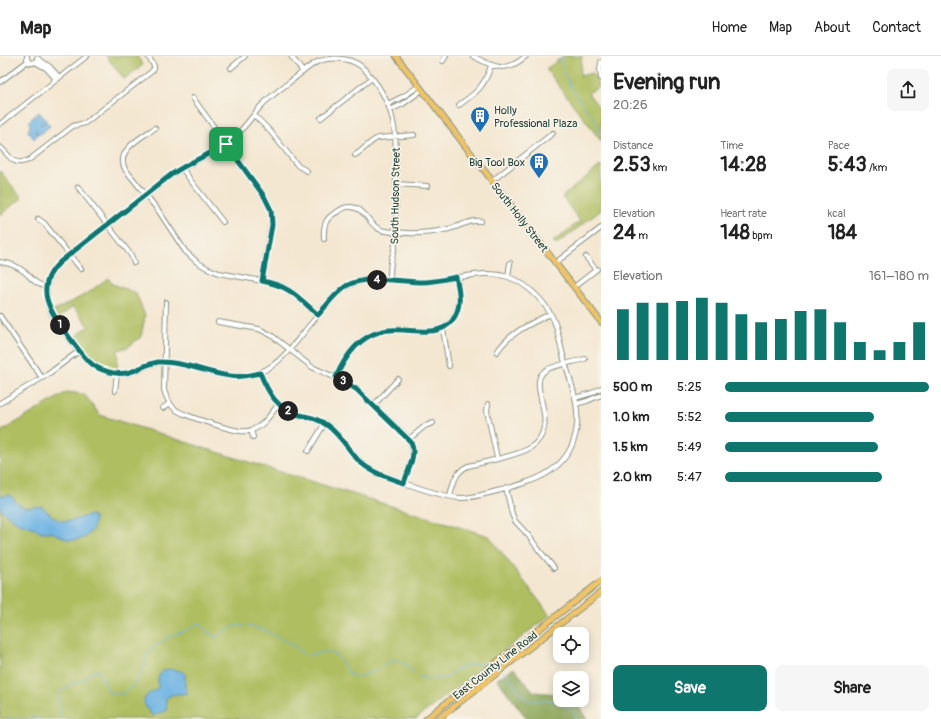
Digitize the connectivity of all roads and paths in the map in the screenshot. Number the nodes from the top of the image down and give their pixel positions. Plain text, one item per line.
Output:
1 (87, 56) edge
2 (148, 56) edge
3 (245, 56) edge
4 (291, 56) edge
5 (396, 56) edge
6 (446, 56) edge
7 (474, 56) edge
8 (526, 56) edge
9 (342, 57) edge
10 (27, 58) edge
11 (36, 59) edge
12 (443, 61) dead end
13 (601, 62) edge
14 (491, 66) junction
15 (231, 68) dead end
16 (303, 72) junction
17 (61, 76) junction
18 (372, 78) junction
19 (601, 78) edge
20 (54, 81) junction
21 (0, 82) edge
22 (420, 88) junction
23 (193, 98) dead end
24 (388, 104) junction
25 (459, 105) dead end
26 (390, 110) junction
27 (254, 115) junction
28 (321, 118) dead end
29 (0, 124) edge
30 (154, 128) dead end
31 (553, 133) dead end
32 (396, 135) junction
33 (414, 135) dead end
34 (226, 144) junction
35 (0, 146) edge
36 (355, 155) dead end
37 (117, 157) dead end
38 (122, 158) junction
39 (182, 168) junction
40 (307, 171) dead end
41 (492, 181) junction
42 (396, 184) junction
43 (427, 186) dead end
44 (78, 187) dead end
45 (146, 195) junction
46 (38, 219) dead end
47 (481, 221) dead end
48 (223, 222) dead end
49 (107, 225) junction
50 (601, 228) edge
51 (395, 232) junction
52 (324, 239) dead end
53 (69, 254) junction
54 (586, 258) dead end
55 (0, 262) edge
56 (134, 263) dead end
57 (556, 263) junction
58 (510, 264) dead end
59 (81, 269) dead end
60 (456, 277) junction
61 (508, 277) junction
62 (390, 280) junction
63 (262, 281) junction
64 (47, 287) junction
65 (574, 287) junction
66 (166, 302) dead end
67 (550, 314) junction
68 (318, 315) junction
69 (0, 316) edge
70 (218, 322) dead end
71 (601, 322) edge
72 (443, 329) junction
73 (290, 350) junction
74 (80, 351) junction
75 (497, 352) dead end
76 (585, 359) dead end
77 (166, 362) junction
78 (566, 364) junction
79 (449, 366) dead end
80 (260, 373) junction
81 (117, 374) junction
82 (336, 377) junction
83 (42, 378) junction
84 (398, 379) dead end
85 (601, 388) edge
86 (115, 390) dead end
87 (601, 395) edge
88 (575, 398) junction
89 (170, 403) junction
90 (0, 404) edge
91 (279, 404) junction
92 (488, 404) dead end
93 (576, 404) junction
94 (374, 405) junction
95 (163, 408) dead end
96 (325, 423) junction
97 (433, 423) dead end
98 (251, 430) junction
99 (253, 437) dead end
100 (409, 439) junction
101 (308, 451) dead end
102 (497, 458) junction
103 (361, 462) junction
104 (356, 466) dead end
105 (404, 483) junction
106 (506, 488) junction
107 (450, 496) junction
108 (554, 568) dead end
109 (601, 581) edge
110 (601, 592) edge
111 (426, 719) edge
112 (438, 719) edge

1 - 17 street
2 - 35 street
3 - 15 street
4 - 16 street
5 - 22 main road, South Holly Street
6 - 12 street
7 - 14 street
8 - 14 street
9 - 16 street
9 - 18 street, South Hudson Street
10 - 11 street
10 - 21 street
11 - 17 street
11 - 20 street
13 - 19 street
14 - 25 street
16 - 27 street
17 - 20 street
18 - 24 street, South Hudson Street
18 - 28 street
20 - 29 street
22 - 24 street
22 - 26 street
22 - 41 main road, South Holly Street
23 - 34 street
24 - 26 street, South Hudson Street
26 - 32 street, South Hudson Street
27 - 34 street
27 - 40 street
30 - 38 street
31 - 41 street
32 - 33 street, South Hudson Street
32 - 36 street
32 - 42 street, South Hudson Street
34 - 39 street
34 - 63 street
37 - 38 street
38 - 45 street
39 - 45 street
39 - 48 street
41 - 57 main road, South Holly Street
42 - 43 street
42 - 51 street, South Hudson Street
44 - 49 street
45 - 49 street
45 - 63 street
46 - 53 street
47 - 51 street
49 - 53 street
49 - 56 street
50 - 57 street
51 - 52 street
51 - 62 street, South Hudson Street
53 - 59 street
53 - 64 street
54 - 65 street
55 - 64 street
57 - 65 main road, South Holly Street
58 - 61 street
60 - 61 street
60 - 62 street
60 - 72 street
61 - 67 street
62 - 68 street
63 - 68 street
64 - 74 street
65 - 71 main road, South Holly Street
66 - 77 street
67 - 75 street
67 - 78 street
68 - 73 street
69 - 83 street
70 - 73 street
72 - 79 street
72 - 82 street
73 - 80 street
73 - 82 street
74 - 81 street
74 - 83 street
76 - 78 street
77 - 80 street
77 - 81 street
77 - 89 street
78 - 88 street
78 - 102 street
80 - 91 street
81 - 86 street
82 - 94 street
83 - 90 street
84 - 94 street
85 - 88 street
87 - 93 street
88 - 93 street
89 - 95 street
89 - 98 street
91 - 96 street
91 - 98 street
92 - 102 street
93 - 106 street
94 - 100 street
96 - 101 street
96 - 103 street
97 - 100 street
98 - 99 street
100 - 105 street
102 - 107 street
103 - 104 street
103 - 105 street
105 - 107 street
106 - 107 street
106 - 108 street
109 - 111 main road, East County Line Road
110 - 112 main road, East County Line Road

